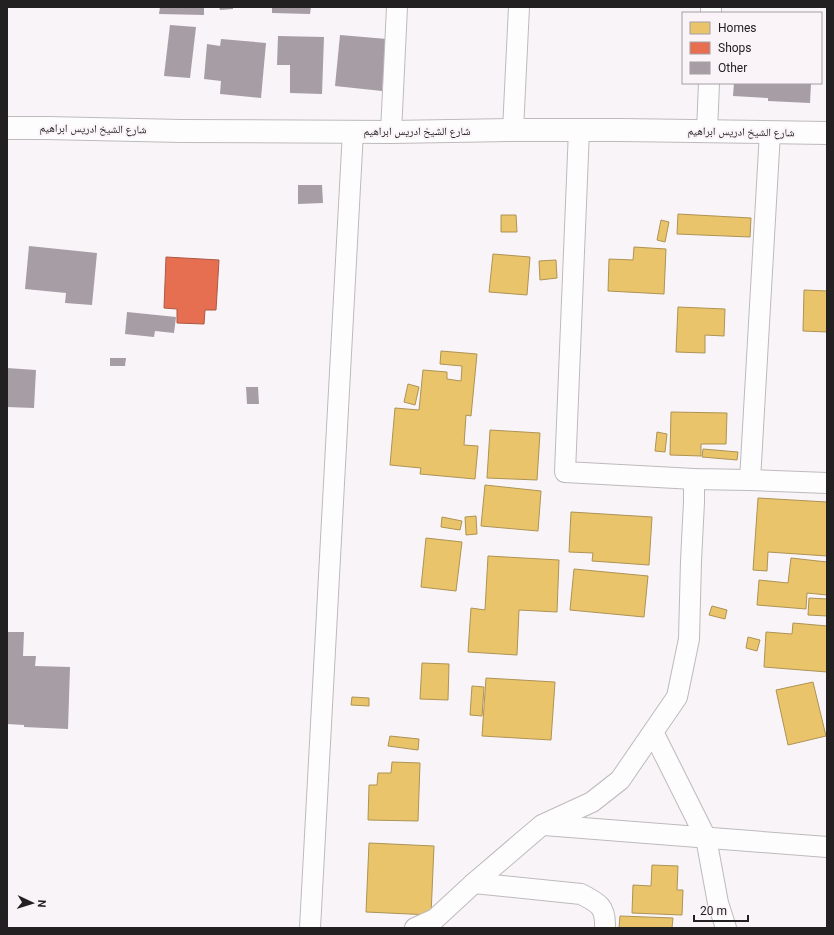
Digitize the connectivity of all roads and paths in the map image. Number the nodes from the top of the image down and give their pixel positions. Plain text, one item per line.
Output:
1 (397, 7) edge
2 (519, 7) edge
3 (709, 84) edge
4 (7, 128) edge
5 (513, 130) junction
6 (579, 130) junction
7 (353, 131) junction
8 (707, 131) junction
9 (390, 132) junction
10 (770, 132) junction
11 (827, 133) edge
12 (694, 480) junction
13 (750, 480) junction
14 (827, 483) edge
15 (653, 732) junction
16 (542, 825) junction
17 (706, 838) junction
18 (827, 847) edge
19 (474, 883) junction
20 (310, 928) edge
21 (414, 928) edge
22 (605, 928) edge
23 (726, 928) edge

1 - 9 street
2 - 5 street
3 - 8 street
4 - 7 street, شارع الشيخ ادريس ابراهيم
5 - 6 street, شارع الشيخ ادريس ابراهيم
5 - 9 street, شارع الشيخ ادريس ابراهيم
6 - 8 street, شارع الشيخ ادريس ابراهيم
6 - 12 street
7 - 9 street, شارع الشيخ ادريس ابراهيم
7 - 20 street
8 - 10 street, شارع الشيخ ادريس ابراهيم
10 - 11 street, شارع الشيخ ادريس ابراهيم
10 - 13 street
12 - 13 street
12 - 15 street
13 - 14 street
15 - 16 street
15 - 17 street
16 - 17 street
16 - 19 street
17 - 18 street
17 - 23 street
19 - 21 street
19 - 22 street

